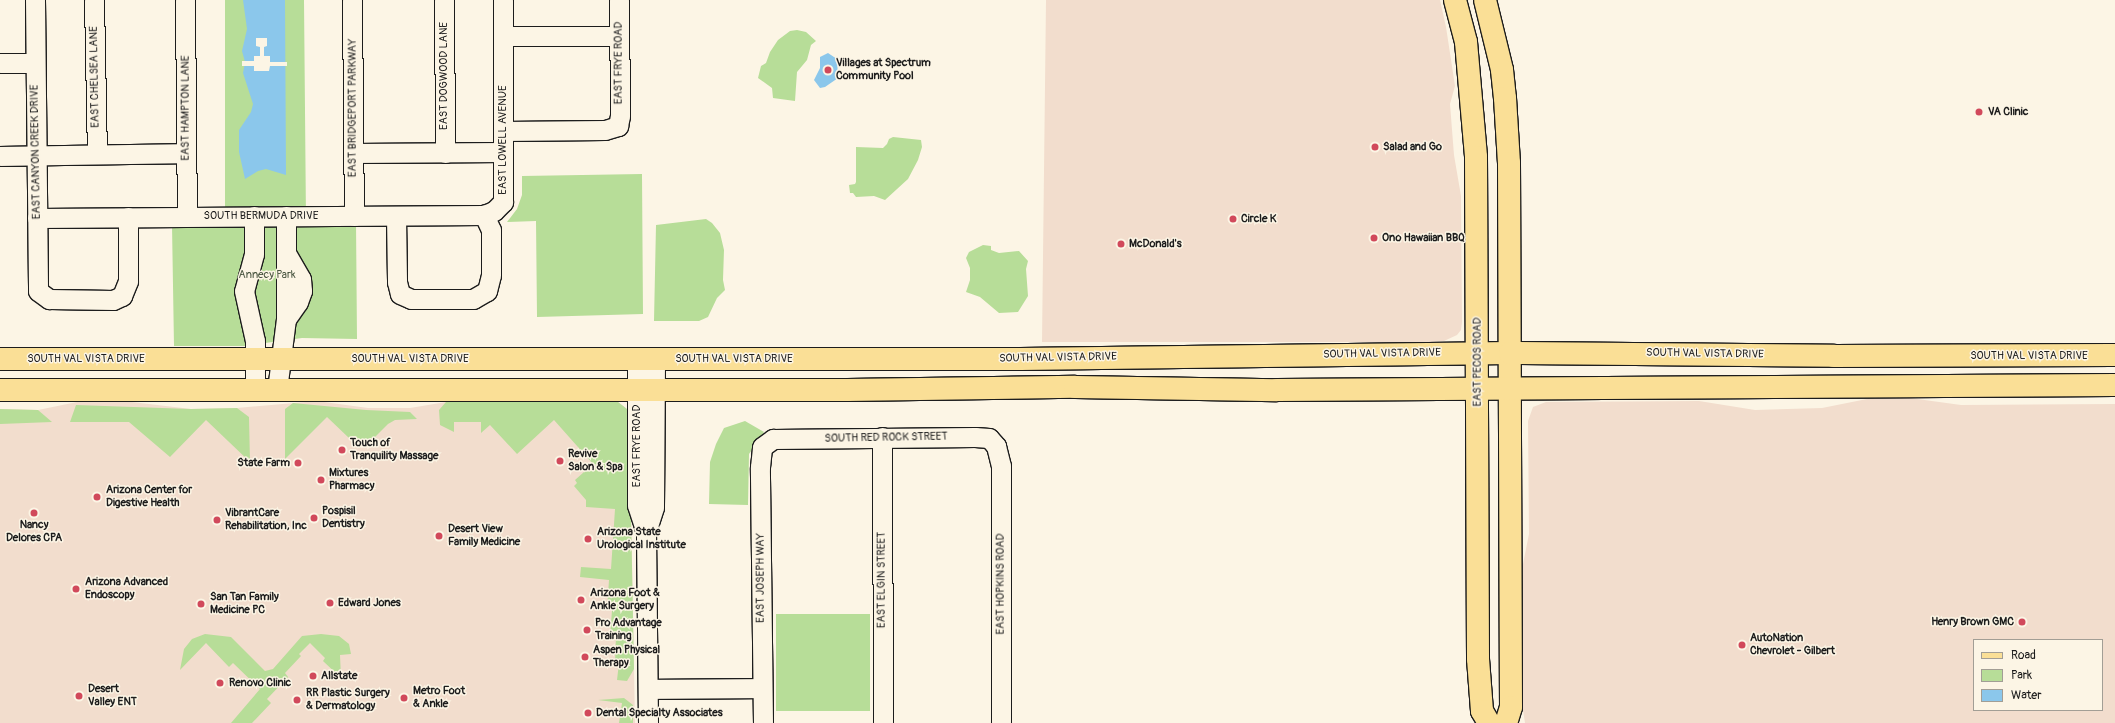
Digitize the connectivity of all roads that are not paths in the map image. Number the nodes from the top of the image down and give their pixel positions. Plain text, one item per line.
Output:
1 (35, 0) edge
2 (94, 0) edge
3 (186, 0) edge
4 (352, 0) edge
5 (444, 0) edge
6 (503, 0) edge
7 (619, 0) edge
8 (1455, 0) edge
9 (1470, 0) edge
10 (1485, 0) edge
11 (503, 36) junction
12 (619, 36) junction
13 (1498, 52) junction
14 (0, 63) edge
15 (35, 63) junction
16 (503, 131) junction
17 (503, 152) junction
18 (186, 153) junction
19 (353, 153) junction
20 (445, 153) junction
21 (97, 154) junction
22 (35, 155) junction
23 (0, 156) edge
24 (484, 215) junction
25 (187, 216) junction
26 (254, 216) junction
27 (286, 216) junction
28 (354, 216) junction
29 (396, 216) junction
30 (128, 217) junction
31 (37, 218) junction
32 (1478, 353) junction
33 (1510, 353) junction
34 (2115, 355) edge
35 (1834, 356) junction
36 (1949, 356) junction
37 (255, 358) junction
38 (282, 358) junction
39 (646, 358) junction
40 (1103, 358) junction
41 (0, 359) edge
42 (951, 359) junction
43 (2115, 385) edge
44 (1728, 386) junction
45 (1842, 386) junction
46 (1104, 387) junction
47 (1510, 388) junction
48 (646, 389) junction
49 (1478, 389) junction
50 (0, 390) edge
51 (255, 390) junction
52 (278, 390) junction
53 (867, 390) junction
54 (882, 437) junction
55 (772, 439) joint
56 (996, 446) joint
57 (762, 688) junction
58 (648, 689) junction
59 (648, 723) edge
60 (763, 723) edge
61 (883, 723) edge
62 (1001, 723) edge
63 (1489, 723) edge
64 (1506, 723) edge

1 - 15 street, EAST CANYON CREEK DRIVE
2 - 21 street, EAST CHELSEA LANE
3 - 18 street, EAST HAMPTON LANE
4 - 19 street, EAST BRIDGEPORT PARKWAY
5 - 20 street, EAST DOGWOOD LANE
6 - 11 street, EAST LOWELL AVENUE
7 - 12 street, EAST FRYE ROAD
8 - 32 main road, EAST PECOS ROAD
9 - 13 main road
10 - 13 main road
11 - 12 street
11 - 16 street, EAST LOWELL AVENUE
12 - 16 street, EAST FRYE ROAD
13 - 33 main road
14 - 15 street
15 - 22 street, EAST CANYON CREEK DRIVE
16 - 17 street, EAST LOWELL AVENUE
17 - 20 street
17 - 24 street, EAST LOWELL AVENUE
18 - 21 street
18 - 25 street, EAST HAMPTON LANE
19 - 20 street
19 - 28 street, EAST BRIDGEPORT PARKWAY
21 - 22 street
22 - 23 street
22 - 31 street, EAST CANYON CREEK DRIVE
24 - 29 street, SOUTH BERMUDA DRIVE
24 - 29 street
25 - 26 street, SOUTH BERMUDA DRIVE
25 - 30 street, SOUTH BERMUDA DRIVE
26 - 27 street, SOUTH BERMUDA DRIVE
26 - 37 street
27 - 28 street, SOUTH BERMUDA DRIVE
27 - 38 street
28 - 29 street, SOUTH BERMUDA DRIVE
30 - 31 street, SOUTH BERMUDA DRIVE
30 - 31 street, EAST CANYON CREEK DRIVE
32 - 33 main road, SOUTH VAL VISTA DRIVE
32 - 40 main road, SOUTH VAL VISTA DRIVE
32 - 49 main road, EAST PECOS ROAD
33 - 35 main road, SOUTH VAL VISTA DRIVE
33 - 47 main road
34 - 36 main road, SOUTH VAL VISTA DRIVE
35 - 36 main road, SOUTH VAL VISTA DRIVE
35 - 44 main road
36 - 45 main road
37 - 38 main road, SOUTH VAL VISTA DRIVE
37 - 41 main road, SOUTH VAL VISTA DRIVE
37 - 51 street
38 - 39 main road, SOUTH VAL VISTA DRIVE
38 - 52 street
39 - 42 main road, SOUTH VAL VISTA DRIVE
39 - 48 street, EAST FRYE ROAD
40 - 42 main road, SOUTH VAL VISTA DRIVE
40 - 46 main road
42 - 53 main road
43 - 45 main road
44 - 45 main road
44 - 47 main road
46 - 49 main road
46 - 53 main road
47 - 49 main road
47 - 64 main road
48 - 52 main road
48 - 53 main road
48 - 58 street, EAST FRYE ROAD
49 - 63 main road, EAST PECOS ROAD
50 - 51 main road
51 - 52 main road
54 - 55 street, SOUTH RED ROCK STREET
54 - 56 street, SOUTH RED ROCK STREET
54 - 61 street, EAST ELGIN STREET
55 - 57 street, EAST JOSEPH WAY
56 - 62 street, EAST HOPKINS ROAD
57 - 58 street
57 - 60 street, EAST JOSEPH WAY
58 - 59 street, EAST FRYE ROAD

